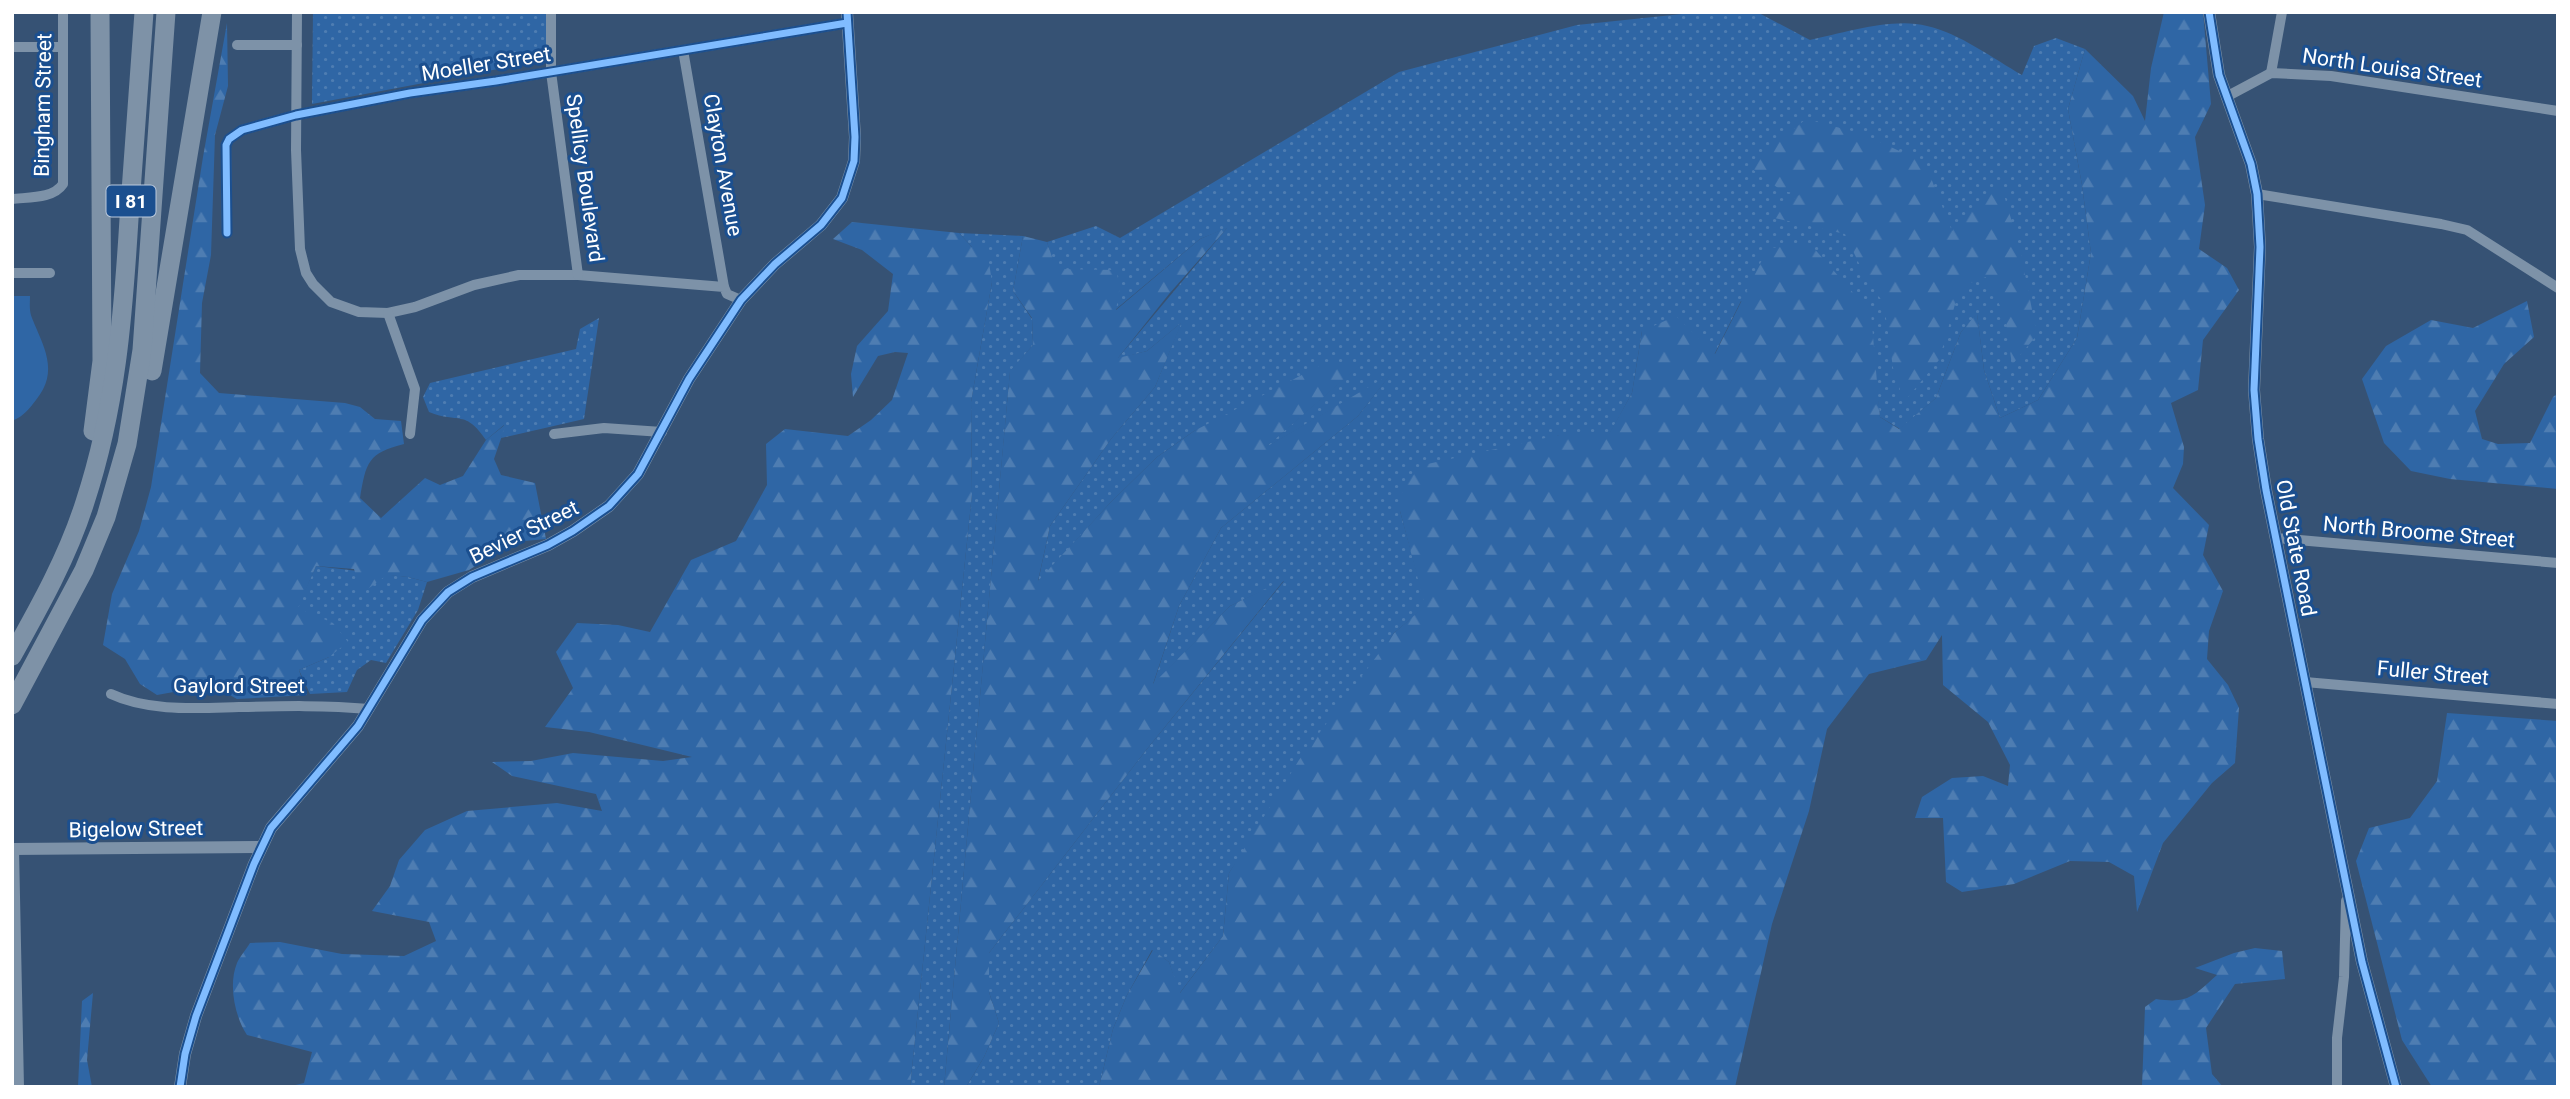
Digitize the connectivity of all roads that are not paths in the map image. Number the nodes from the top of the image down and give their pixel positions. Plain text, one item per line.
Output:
1 (63, 12) edge
2 (100, 12) edge
3 (144, 12) edge
4 (166, 12) edge
5 (212, 12) edge
6 (297, 12) edge
7 (551, 12) edge
8 (2208, 12) edge
9 (2282, 12) edge
10 (847, 18) edge
11 (237, 45) dead end
12 (296, 45) junction
13 (12, 47) edge
14 (62, 47) junction
15 (683, 50) junction
16 (551, 72) junction
17 (2271, 73) junction
18 (2226, 97) junction
19 (2558, 111) edge
20 (296, 115) junction
21 (2257, 194) junction
22 (12, 199) edge
23 (227, 233) dead end
24 (12, 273) edge
25 (50, 274) dead end
26 (578, 275) junction
27 (724, 287) junction
28 (2558, 288) edge
29 (741, 300) junction
30 (388, 313) junction
31 (662, 432) junction
32 (410, 434) dead end
33 (554, 434) dead end
34 (122, 462) junction
35 (2276, 538) junction
36 (2558, 563) edge
37 (29, 625) junction
38 (12, 656) edge
39 (2305, 682) junction
40 (111, 694) dead end
41 (2558, 704) edge
42 (12, 705) edge
43 (369, 709) junction
44 (261, 847) junction
45 (13, 849) edge
46 (2347, 891) junction
47 (14, 937) edge
48 (19, 1087) edge
49 (180, 1087) edge
50 (2337, 1087) edge
51 (2396, 1087) edge

1 - 14 street, Bingham Street
2 - 37 highway
3 - 37 highway, I 81
4 - 34 highway, I 81
5 - 34 highway
6 - 12 street, Spellicy Boulevard
7 - 16 street, Spellicy Boulevard
8 - 18 street, Old State Road
9 - 17 street
10 - 15 street, Moeller Street
10 - 29 street, Bevier Street
11 - 12 street
12 - 20 street, Spellicy Boulevard
13 - 14 street
14 - 22 street, Bingham Street
15 - 16 street, Moeller Street
15 - 27 street, Clayton Avenue
16 - 20 street, Moeller Street
16 - 26 street, Spellicy Boulevard
17 - 18 street, North Louisa Street
17 - 19 street, North Louisa Street
18 - 21 street, Old State Road
20 - 23 street, Moeller Street
20 - 30 street, Spellicy Boulevard
21 - 28 street
21 - 35 street, Old State Road
24 - 25 street
26 - 27 street
26 - 30 street, Spellicy Boulevard
27 - 29 street
29 - 31 street, Bevier Street
30 - 32 street
31 - 33 street
31 - 43 street, Bevier Street
34 - 42 highway, I 81
35 - 36 street, North Broome Street
35 - 39 street, Old State Road
37 - 38 highway, I 81
39 - 41 street, Fuller Street
39 - 46 street, Old State Road
40 - 43 street, Gaylord Street
43 - 44 street, Bevier Street
44 - 45 street, Bigelow Street
44 - 49 street, Bevier Street
45 - 47 street
46 - 50 street, Old State Road
46 - 51 street, Old State Road
47 - 48 street

